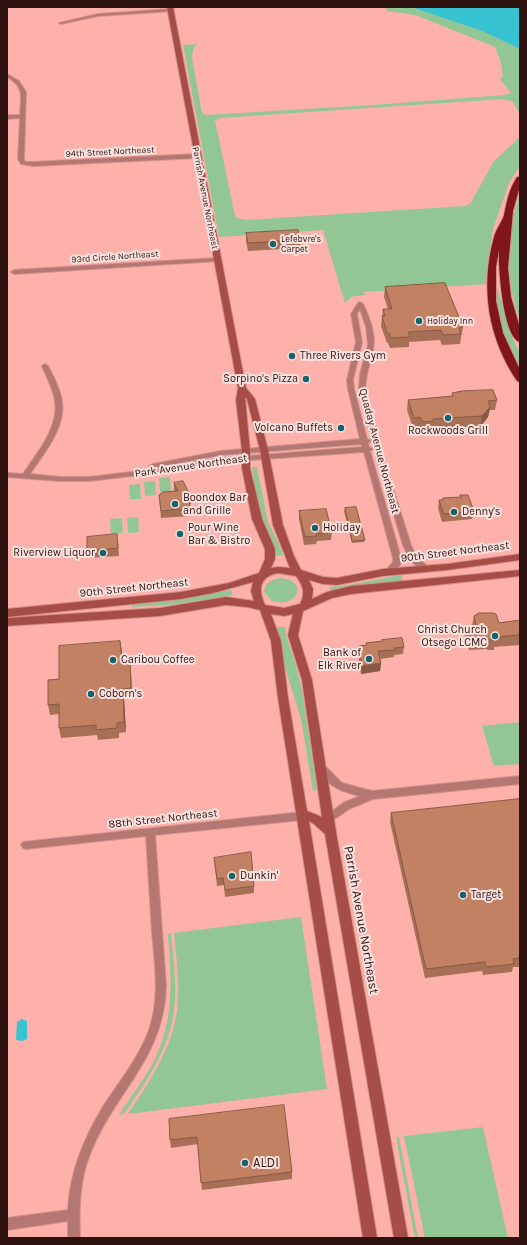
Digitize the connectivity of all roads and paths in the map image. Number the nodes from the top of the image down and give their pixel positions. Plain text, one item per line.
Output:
1 (171, 9) edge
2 (60, 23) dead end
3 (7, 75) edge
4 (23, 116) junction
5 (7, 117) edge
6 (198, 156) junction
7 (520, 179) edge
8 (508, 216) junction
9 (217, 260) junction
10 (14, 272) dead end
11 (520, 338) edge
12 (45, 366) dead end
13 (520, 379) edge
14 (242, 388) junction
15 (375, 440) junction
16 (364, 441) junction
17 (378, 448) junction
18 (366, 449) junction
19 (265, 454) junction
20 (246, 455) junction
21 (7, 475) edge
22 (25, 477) junction
23 (520, 557) edge
24 (425, 569) junction
25 (388, 572) junction
26 (298, 573) junction
27 (520, 573) edge
28 (262, 575) junction
29 (263, 607) junction
30 (301, 607) junction
31 (7, 613) edge
32 (7, 622) edge
33 (321, 768) junction
34 (520, 780) edge
35 (372, 795) junction
36 (302, 816) junction
37 (328, 819) junction
38 (150, 832) junction
39 (330, 832) junction
40 (26, 846) dead end
41 (73, 1216) junction
42 (7, 1224) edge
43 (74, 1238) edge
44 (370, 1238) edge
45 (402, 1238) edge

1 - 2 street
1 - 6 main road, Parrish Avenue Northeast
3 - 4 street
4 - 5 street
4 - 6 street, 94th Street Northeast
6 - 9 main road, Parrish Avenue Northeast
7 - 8 highway
8 - 11 highway
8 - 13 highway
9 - 10 street, 93rd Circle Northeast
9 - 14 main road, Parrish Avenue Northeast
12 - 22 street
14 - 19 main road, Parrish Avenue Northeast
14 - 20 main road, Parrish Avenue Northeast
15 - 16 street
15 - 16 street, Quaday Avenue Northeast
15 - 17 street, Quaday Avenue Northeast
16 - 18 street, Quaday Avenue Northeast
16 - 19 street
17 - 18 street
17 - 24 street, Quaday Avenue Northeast
18 - 19 street
18 - 25 street, Quaday Avenue Northeast
19 - 20 street, Park Avenue Northeast
19 - 26 main road, Parrish Avenue Northeast
20 - 22 street, Park Avenue Northeast
20 - 28 main road, Parrish Avenue Northeast
21 - 22 street, Park Avenue Northeast
23 - 24 main road, 90th Street Northeast
24 - 25 main road, 90th Street Northeast
25 - 26 main road, 90th Street Northeast
26 - 28 main road
26 - 30 main road
27 - 30 main road
28 - 29 main road
28 - 31 main road, 90th Street Northeast
29 - 30 main road
29 - 32 main road, 90th Street Northeast
29 - 36 main road
30 - 33 main road, Parrish Avenue Northeast
33 - 35 street
33 - 37 main road, Parrish Avenue Northeast
34 - 35 street
35 - 37 street
36 - 38 street, 88th Street Northeast
36 - 39 main road
36 - 44 main road
37 - 39 main road, Parrish Avenue Northeast
38 - 40 street, 88th Street Northeast
38 - 41 street
39 - 45 main road, Parrish Avenue Northeast
41 - 42 street
41 - 43 street

